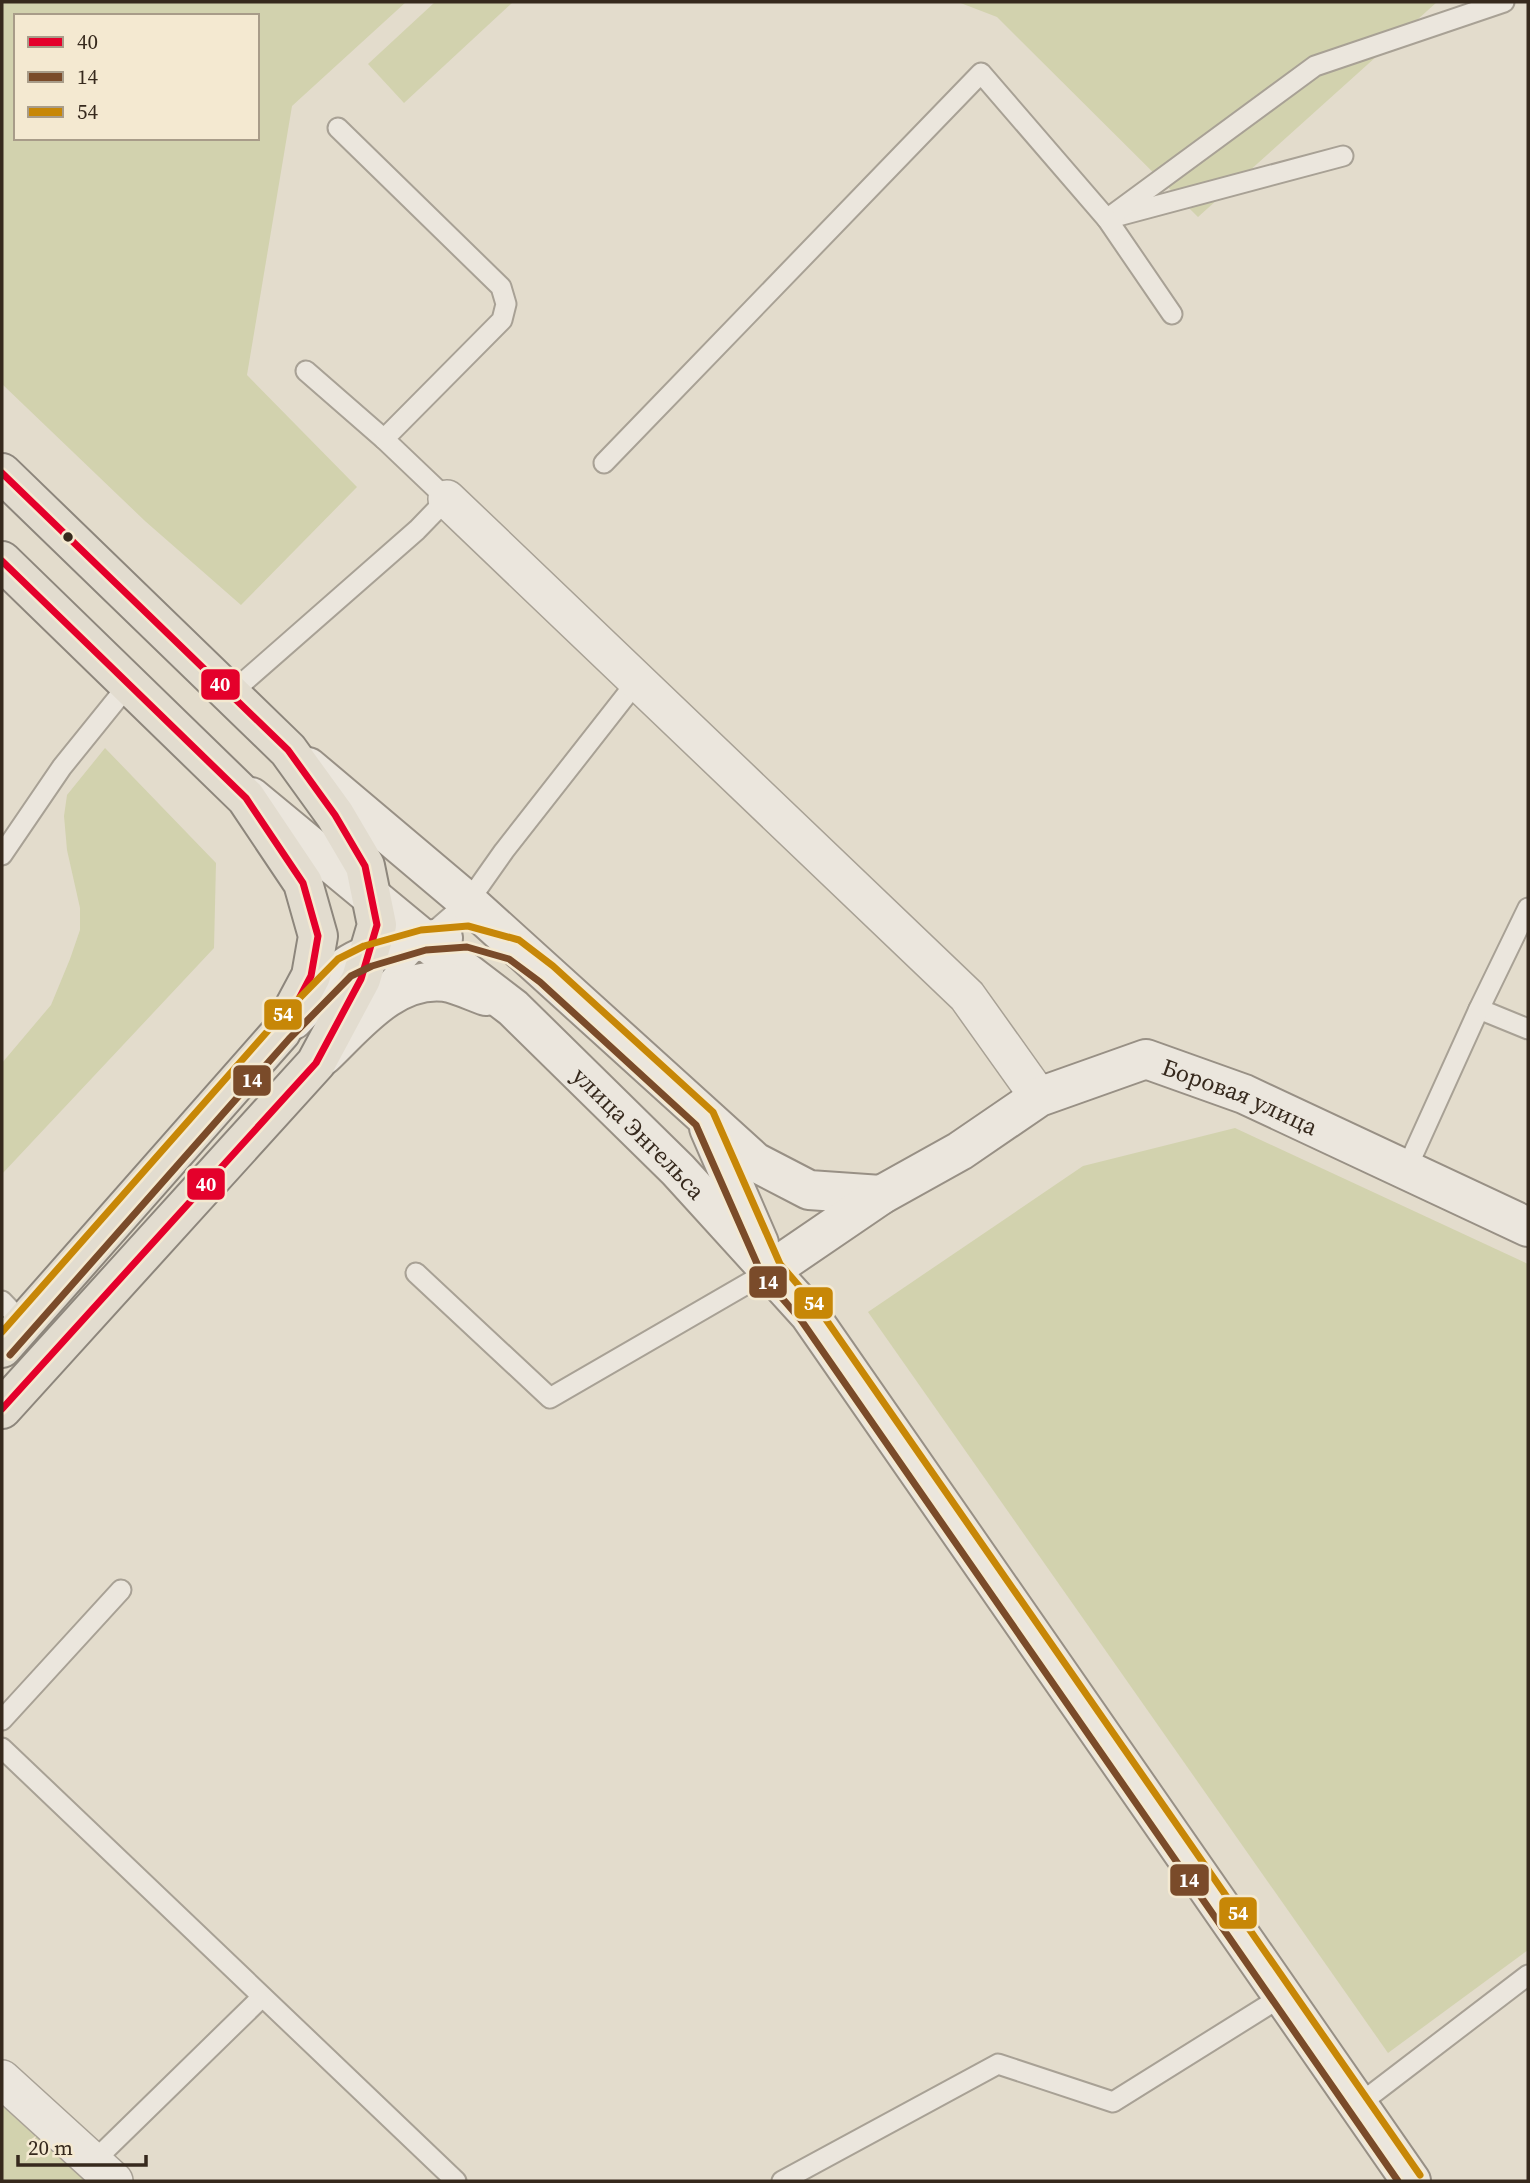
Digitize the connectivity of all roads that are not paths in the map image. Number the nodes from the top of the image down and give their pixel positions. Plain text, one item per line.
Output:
1 (1504, 2) edge
2 (338, 128) dead end
3 (1343, 156) dead end
4 (1107, 219) junction
5 (1172, 314) dead end
6 (306, 371) dead end
7 (384, 439) junction
8 (604, 463) dead end
9 (2, 473) edge
10 (447, 499) junction
11 (2, 561) edge
12 (638, 680) junction
13 (129, 684) junction
14 (230, 694) junction
15 (288, 750) junction
16 (219, 771) junction
17 (2, 855) edge
18 (371, 897) junction
19 (468, 902) junction
20 (1528, 908) edge
21 (424, 940) junction
22 (368, 956) junction
23 (547, 974) junction
24 (513, 1008) junction
25 (1479, 1009) junction
26 (1528, 1029) edge
27 (281, 1032) junction
28 (316, 1063) junction
29 (1038, 1097) junction
30 (705, 1119) junction
31 (1406, 1170) junction
32 (881, 1195) junction
33 (1528, 1227) edge
34 (771, 1270) junction
35 (416, 1273) dead end
36 (9, 1324) edge
37 (2, 1409) edge
38 (121, 1590) dead end
39 (2, 1720) edge
40 (2, 1748) edge
41 (1528, 1975) edge
42 (262, 1997) junction
43 (1281, 1997) junction
44 (2, 2079) edge
45 (1358, 2105) junction
46 (104, 2171) edge
47 (456, 2181) edge
48 (782, 2181) edge
49 (1411, 2181) edge

1 - 4 lane
2 - 7 lane
3 - 4 lane
4 - 5 lane
4 - 8 lane
6 - 7 lane
7 - 10 lane
9 - 14 main road, улица Энгельса
10 - 12 street
10 - 14 lane
11 - 13 main road, улица Энгельса
12 - 19 lane
12 - 29 street
13 - 16 main road, улица Энгельса
13 - 17 lane
14 - 15 main road, улица Энгельса
15 - 18 main road
15 - 19 street, улица Энгельса
16 - 18 street, улица Энгельса
16 - 27 main road
18 - 21 street, улица Энгельса
18 - 22 main road
19 - 21 lane
19 - 23 street, улица Энгельса
20 - 25 lane
21 - 22 street
21 - 23 street
21 - 24 street, улица Энгельса
21 - 28 lane
22 - 27 street
22 - 28 main road
23 - 30 street, улица Энгельса
24 - 28 street, улица Энгельса
24 - 34 street, улица Энгельса
25 - 26 lane
25 - 31 lane
27 - 36 main road
28 - 37 main road
29 - 31 street, Боровая улица
29 - 32 street, Боровая улица
30 - 32 street
30 - 34 street, улица Энгельса
31 - 33 street, Боровая улица
32 - 34 street, Боровая улица
34 - 35 lane
34 - 43 street
38 - 39 lane
40 - 42 lane
41 - 45 lane
42 - 46 lane
42 - 47 lane
43 - 45 street
43 - 48 lane
44 - 46 street
45 - 49 street

